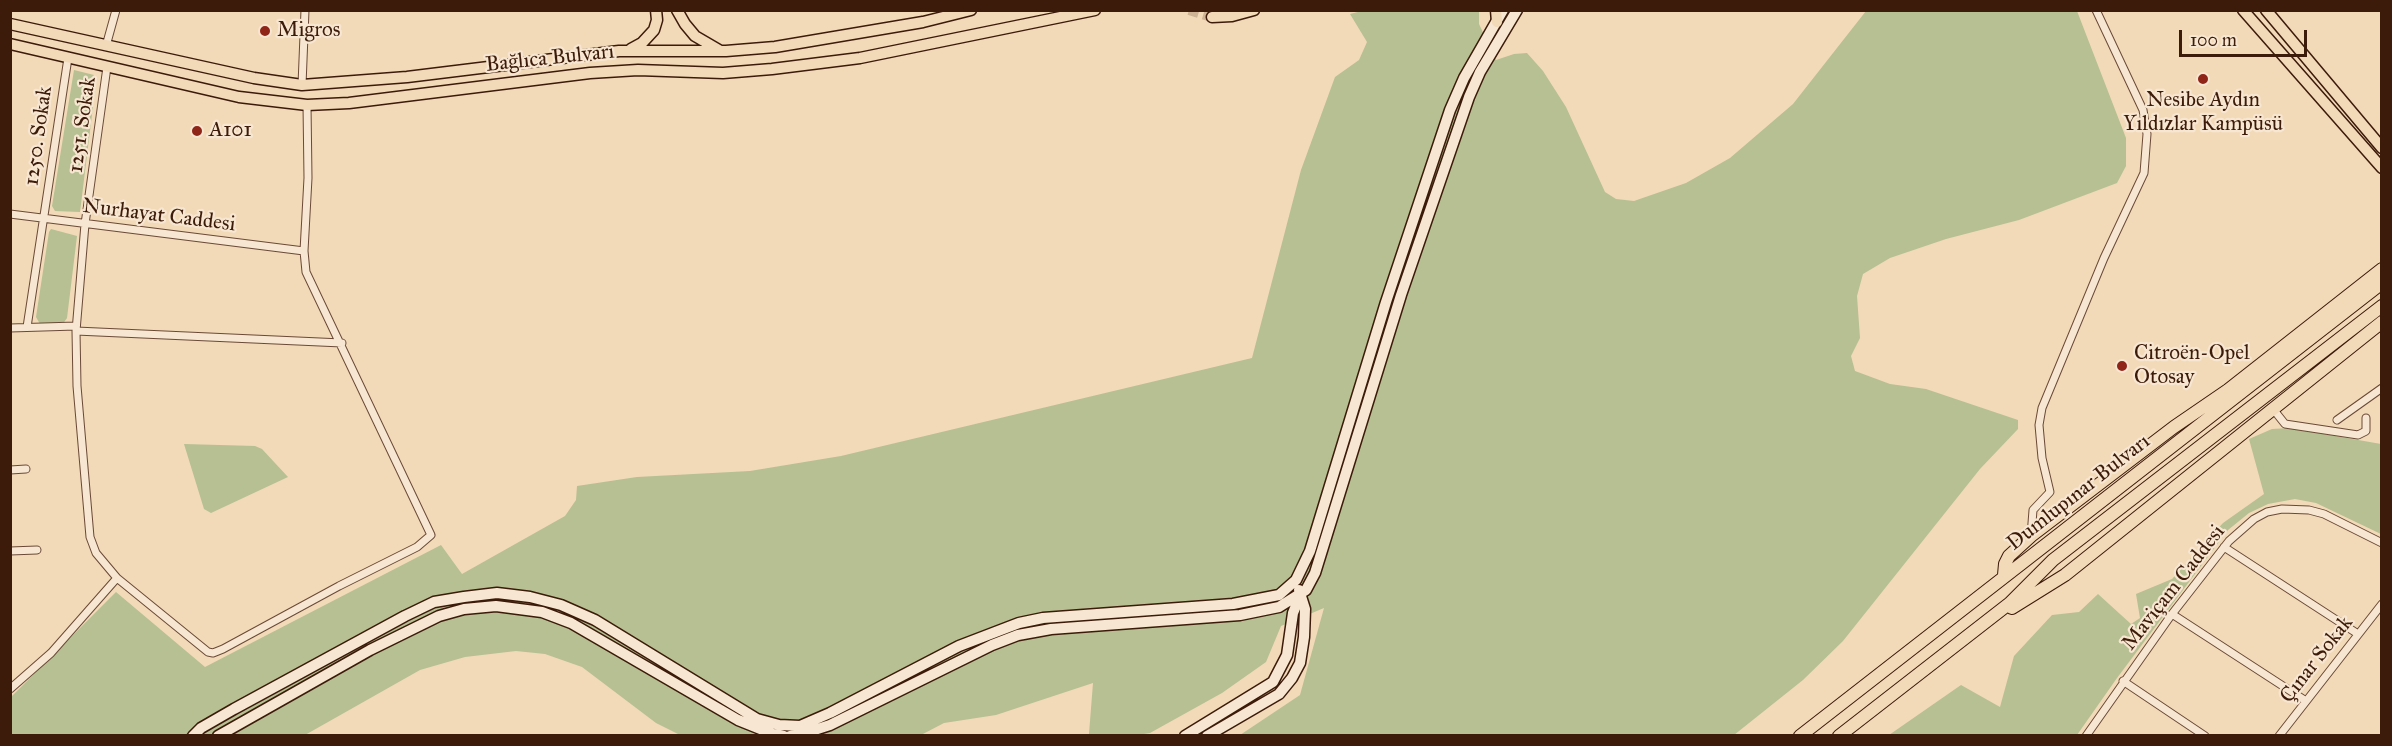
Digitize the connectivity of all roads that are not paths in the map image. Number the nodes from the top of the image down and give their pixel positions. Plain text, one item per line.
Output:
1 (116, 10) edge
2 (305, 10) edge
3 (656, 10) edge
4 (677, 10) edge
5 (971, 10) edge
6 (1095, 10) edge
7 (1254, 10) edge
8 (1503, 10) edge
9 (1517, 10) edge
10 (2096, 10) edge
11 (2243, 10) edge
12 (2266, 10) edge
13 (1497, 16) edge
14 (1212, 17) tunnel mouth
15 (10, 24) edge
16 (10, 44) edge
17 (106, 46) junction
18 (620, 51) junction
19 (722, 51) junction
20 (68, 57) junction
21 (107, 67) junction
22 (302, 85) junction
23 (307, 105) junction
24 (2379, 143) edge
25 (2381, 168) edge
26 (10, 214) edge
27 (44, 219) junction
28 (86, 224) junction
29 (304, 251) junction
30 (2382, 269) edge
31 (2382, 283) edge
32 (2382, 306) edge
33 (2382, 322) edge
34 (27, 327) junction
35 (10, 328) edge
36 (76, 328) junction
37 (342, 343) junction
38 (2382, 387) edge
39 (2273, 409) junction
40 (2366, 418) dead end
41 (2337, 420) dead end
42 (26, 469) dead end
43 (10, 470) edge
44 (2031, 536) junction
45 (2382, 543) edge
46 (2224, 547) junction
47 (37, 550) dead end
48 (10, 551) edge
49 (2004, 575) junction
50 (117, 578) junction
51 (1296, 580) junction
52 (1300, 596) junction
53 (2382, 604) edge
54 (2172, 615) junction
55 (2358, 634) junction
56 (1968, 636) junction
57 (2123, 681) junction
58 (10, 689) edge
59 (2306, 701) junction
60 (193, 735) edge
61 (218, 735) edge
62 (784, 735) edge
63 (790, 735) edge
64 (1185, 735) edge
65 (1207, 735) edge
66 (1800, 735) edge
67 (1839, 735) edge
68 (2086, 735) edge
69 (2205, 735) edge
70 (2279, 735) edge

1 - 17 street
2 - 22 street
3 - 18 main road
4 - 19 main road
5 - 19 main road, Bağlıca Bulvarı
6 - 23 main road, Bağlıca Bulvarı
7 - 14 main road
8 - 13 street
9 - 52 street
10 - 44 street
11 - 25 main road
12 - 24 main road
13 - 51 street
15 - 17 main road, Bağlıca Bulvarı
16 - 20 main road, Bağlıca Bulvarı
17 - 22 main road, Bağlıca Bulvarı
18 - 19 main road, Bağlıca Bulvarı
18 - 22 main road, Bağlıca Bulvarı
20 - 21 main road, Bağlıca Bulvarı
20 - 27 street, 1250. Sokak
21 - 23 main road, Bağlıca Bulvarı
21 - 28 street, 1251. Sokak
23 - 29 street
26 - 27 street, Nurhayat Caddesi
27 - 28 street, Nurhayat Caddesi
27 - 34 street, 1250. Sokak
28 - 29 street, Nurhayat Caddesi
28 - 36 street, 1251. Sokak
29 - 37 street
30 - 44 highway
31 - 49 highway, Dumlupınar Bulvarı
32 - 56 highway, Dumlupınar Bulvarı
33 - 39 highway
34 - 35 street
34 - 36 street
36 - 37 street
36 - 50 street, 1251. Sokak
37 - 50 street, 1251. Sokak
38 - 41 street
39 - 40 street
39 - 56 highway
42 - 43 street
44 - 49 highway
45 - 46 street, Maviçam Caddesi
46 - 54 street, Maviçam Caddesi
46 - 55 street
47 - 48 street
49 - 66 highway, Dumlupınar Bulvarı
50 - 58 street
51 - 52 street
51 - 60 street
52 - 63 street
52 - 64 street
52 - 65 street
53 - 55 street, Çınar Sokak
54 - 57 street, Maviçam Caddesi
54 - 59 street
55 - 59 street, Çınar Sokak
56 - 67 highway, Dumlupınar Bulvarı
57 - 68 street, Maviçam Caddesi
57 - 69 street
59 - 70 street, Çınar Sokak
61 - 62 street

